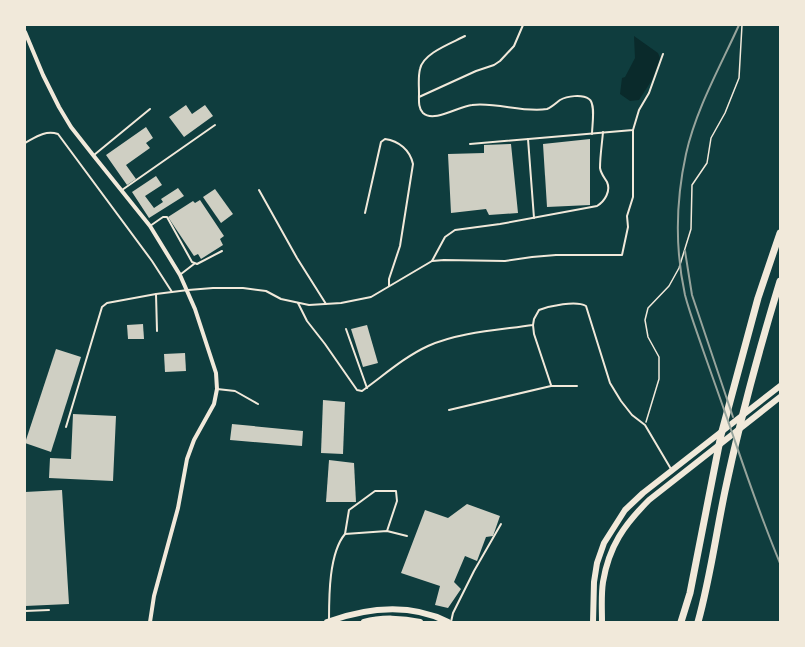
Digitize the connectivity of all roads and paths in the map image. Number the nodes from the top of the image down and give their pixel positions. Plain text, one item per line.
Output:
1 (523, 25) edge
2 (742, 25) edge
3 (25, 32) edge
4 (465, 36) dead end
5 (663, 54) dead end
6 (419, 97) junction
7 (150, 109) dead end
8 (215, 125) dead end
9 (633, 130) junction
10 (603, 132) junction
11 (592, 134) junction
12 (528, 139) junction
13 (25, 143) edge
14 (470, 144) dead end
15 (93, 155) junction
16 (122, 190) junction
17 (260, 190) dead end
18 (365, 213) dead end
19 (534, 218) junction
20 (150, 226) junction
21 (780, 234) edge
22 (222, 251) dead end
23 (432, 261) junction
24 (194, 264) junction
25 (180, 274) junction
26 (780, 281) edge
27 (389, 286) junction
28 (188, 290) junction
29 (172, 292) junction
30 (156, 294) junction
31 (298, 303) junction
32 (326, 304) junction
33 (533, 326) junction
34 (346, 329) dead end
35 (157, 331) dead end
36 (551, 386) junction
37 (577, 386) dead end
38 (780, 386) edge
39 (217, 388) junction
40 (367, 388) junction
41 (780, 397) edge
42 (258, 404) dead end
43 (449, 410) dead end
44 (645, 425) junction
45 (66, 427) dead end
46 (672, 470) junction
47 (501, 524) dead end
48 (387, 531) junction
49 (345, 534) junction
50 (407, 536) dead end
51 (49, 610) dead end
52 (25, 611) edge
53 (150, 622) edge
54 (328, 622) edge
55 (364, 622) edge
56 (420, 622) edge
57 (449, 622) edge
58 (593, 622) edge
59 (602, 622) edge
60 (681, 622) edge
61 (698, 622) edge

1 - 6 lane
2 - 44 path
3 - 15 street
4 - 6 lane
5 - 9 lane
6 - 11 lane
7 - 15 lane
8 - 16 lane
9 - 10 lane
9 - 23 lane
10 - 11 lane
10 - 19 lane
11 - 12 lane
12 - 14 lane
12 - 19 lane
13 - 29 lane
15 - 16 street
16 - 20 street
17 - 32 lane
18 - 27 lane
19 - 23 lane
20 - 24 lane
20 - 25 street
21 - 60 highway
22 - 24 lane
23 - 27 lane
24 - 25 lane
25 - 28 street
26 - 61 highway
27 - 32 lane
28 - 29 lane
28 - 31 lane
28 - 39 street
29 - 30 lane
30 - 35 lane
30 - 45 lane
31 - 32 lane
31 - 40 lane
33 - 36 lane
33 - 40 lane
33 - 44 lane
34 - 40 lane
36 - 37 lane
36 - 43 lane
38 - 46 main road
39 - 42 lane
39 - 53 street
41 - 59 main road
44 - 46 lane
46 - 58 main road
47 - 57 lane
48 - 49 lane
48 - 49 lane
48 - 50 lane
49 - 54 lane
51 - 52 lane
54 - 57 main road
55 - 56 main road

